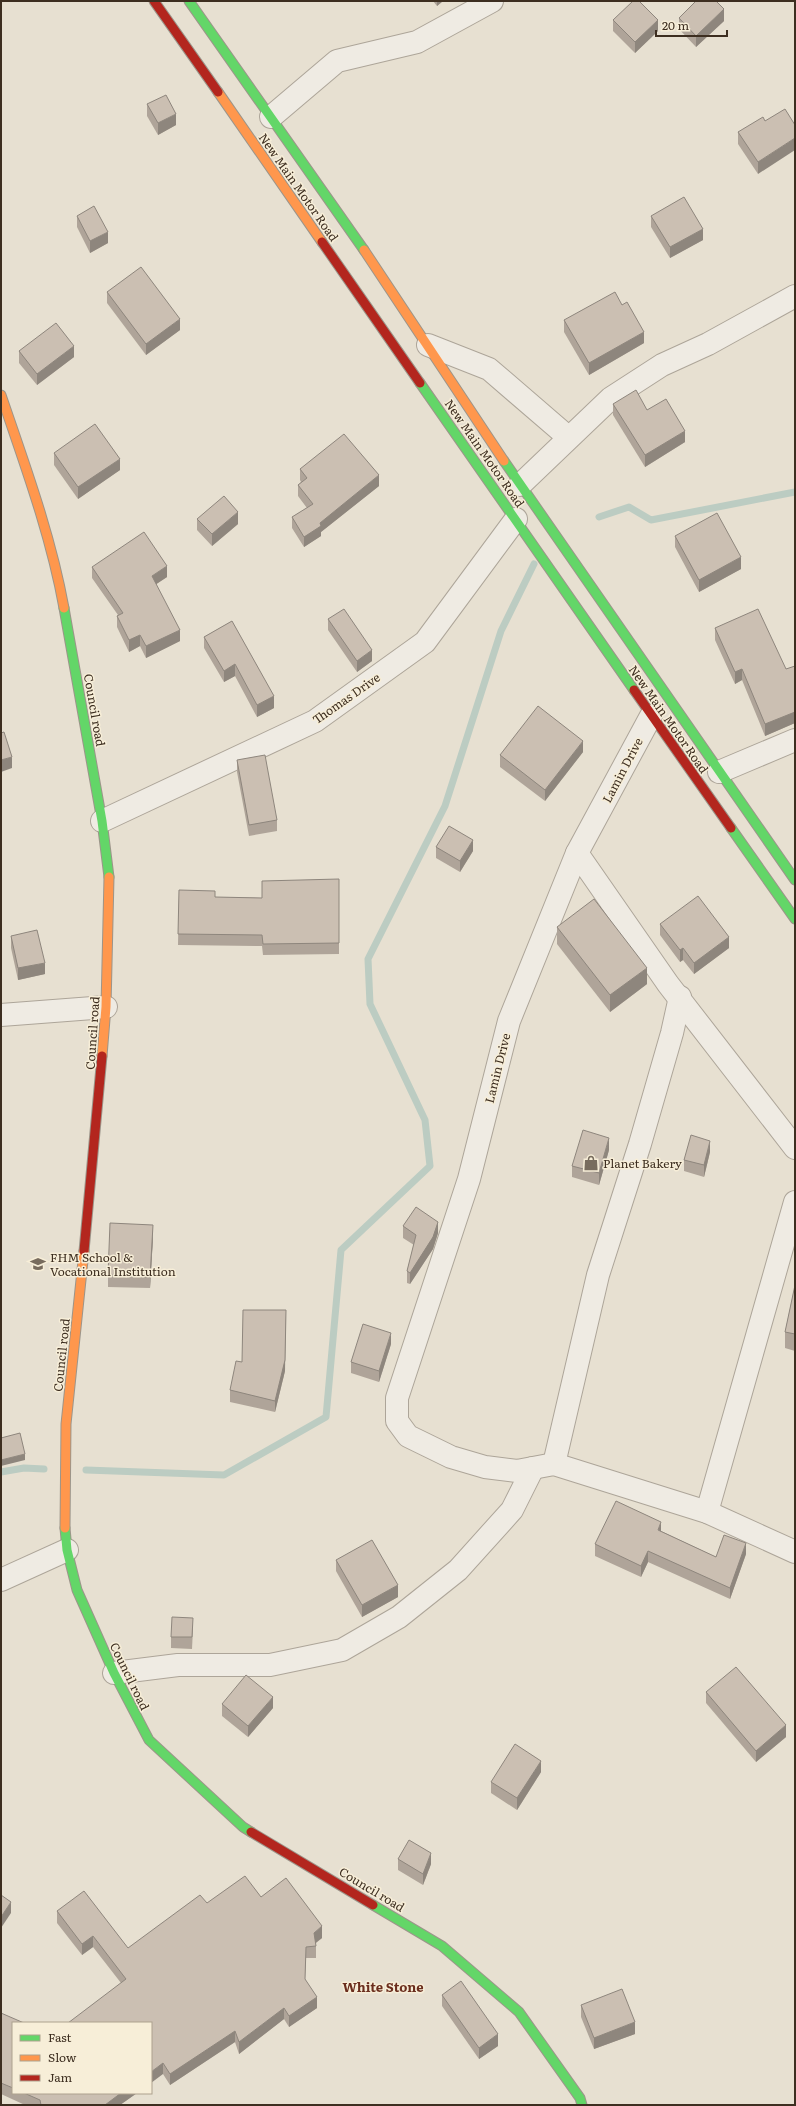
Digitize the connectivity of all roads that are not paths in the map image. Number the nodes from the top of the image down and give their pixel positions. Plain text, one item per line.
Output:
1 (154, 1) edge
2 (189, 1) edge
3 (492, 1) edge
4 (271, 117) junction
5 (795, 296) edge
6 (428, 345) junction
7 (1, 395) edge
8 (568, 437) junction
9 (520, 485) junction
10 (516, 519) junction
11 (651, 716) junction
12 (795, 740) edge
13 (719, 772) junction
14 (102, 821) junction
15 (577, 853) junction
16 (795, 880) edge
17 (795, 919) edge
18 (680, 997) junction
19 (106, 1007) junction
20 (1, 1015) edge
21 (795, 1148) edge
22 (795, 1202) edge
23 (554, 1464) junction
24 (533, 1468) junction
25 (707, 1512) junction
26 (67, 1550) junction
27 (795, 1552) edge
28 (1, 1580) edge
29 (114, 1673) junction
30 (577, 2103) edge

1 - 10 main road, New Main Motor Road
2 - 4 main road, New Main Motor Road
3 - 4 street
4 - 6 main road, New Main Motor Road
5 - 8 street
6 - 8 street
6 - 9 main road, New Main Motor Road
7 - 14 main road, Council road
8 - 9 street
9 - 13 main road, New Main Motor Road
10 - 11 main road, New Main Motor Road
10 - 14 street, Thomas Drive
11 - 15 street, Lamin Drive
11 - 17 main road, New Main Motor Road
12 - 13 street
13 - 16 main road, New Main Motor Road
14 - 19 main road, Council road
15 - 18 street
15 - 24 street, Lamin Drive
18 - 21 street
18 - 23 street
19 - 20 street
19 - 26 main road, Council road
22 - 25 street
23 - 24 street
23 - 25 street
24 - 29 street
25 - 27 street
26 - 28 street
26 - 29 main road, Council road
29 - 30 main road, Council road

